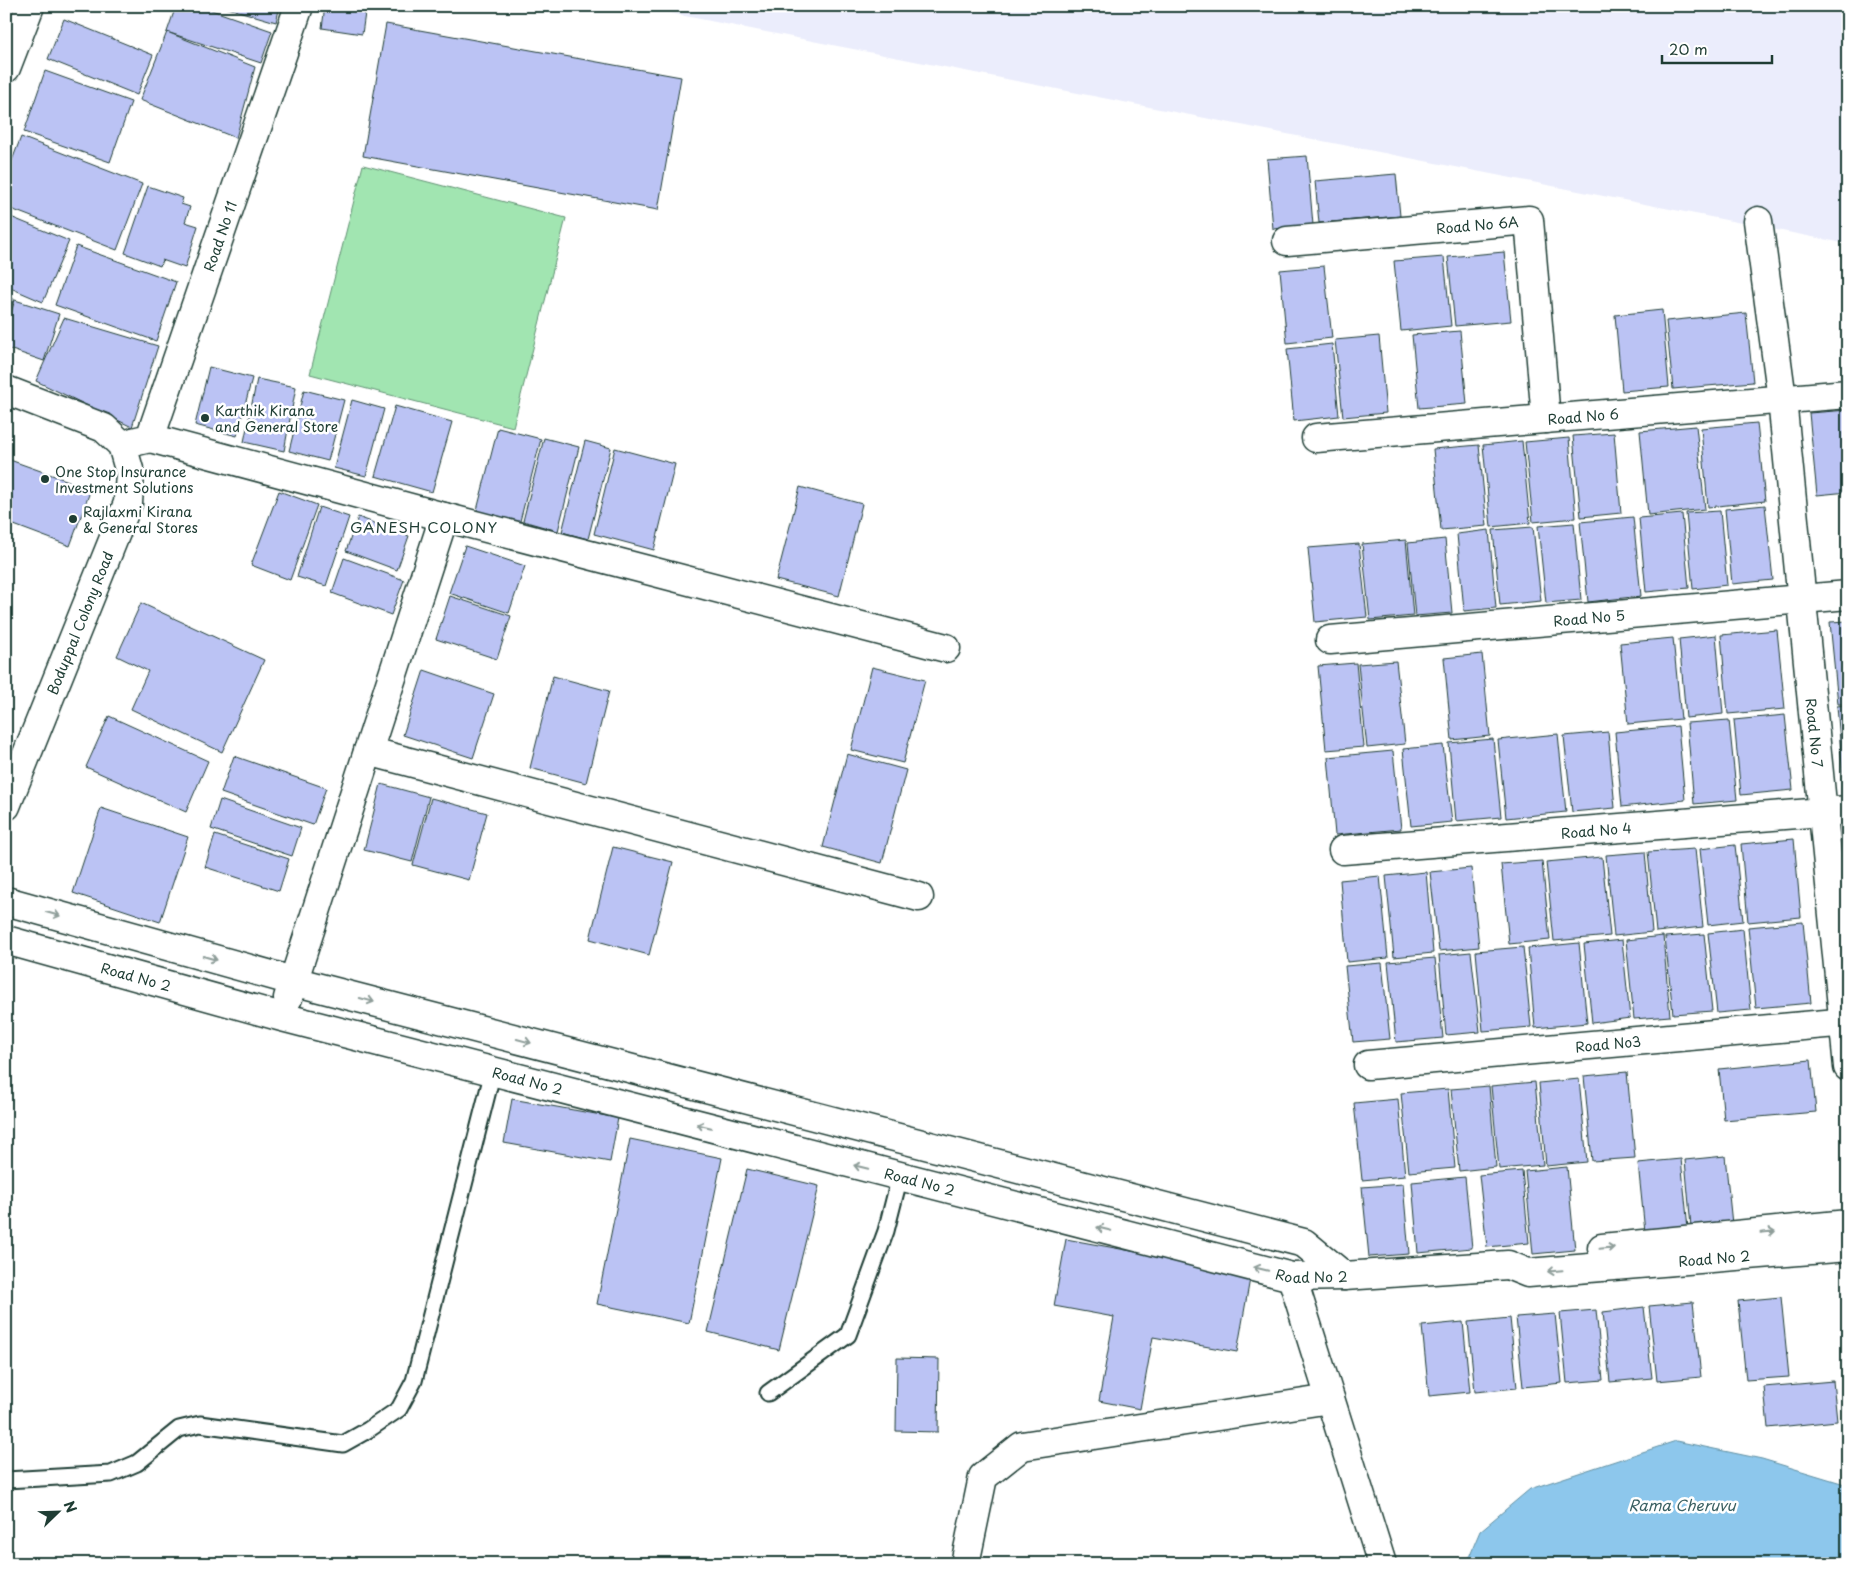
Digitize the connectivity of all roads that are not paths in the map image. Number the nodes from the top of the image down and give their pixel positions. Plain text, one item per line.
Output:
1 (30, 6) edge
2 (299, 6) edge
3 (6, 68) edge
4 (1758, 221) dead end
5 (1287, 241) dead end
6 (6, 390) edge
7 (1848, 394) edge
8 (1782, 399) junction
9 (1546, 418) junction
10 (150, 438) junction
11 (1316, 438) dead end
12 (122, 445) junction
13 (444, 517) junction
14 (1848, 595) edge
15 (1802, 599) junction
16 (1330, 640) dead end
17 (946, 648) dead end
18 (368, 751) junction
19 (6, 806) edge
20 (1835, 811) edge
21 (1343, 850) dead end
22 (920, 897) dead end
23 (6, 901) edge
24 (6, 940) edge
25 (293, 982) junction
26 (282, 1018) junction
27 (1846, 1022) edge
28 (1368, 1065) dead end
29 (1848, 1067) edge
30 (493, 1071) junction
31 (900, 1176) junction
32 (1848, 1224) edge
33 (1848, 1246) edge
34 (1508, 1265) junction
35 (1344, 1276) junction
36 (1292, 1277) junction
37 (768, 1393) dead end
38 (1330, 1399) junction
39 (6, 1480) edge
40 (965, 1564) edge
41 (1382, 1564) edge

1 - 3 street
2 - 10 street, Road No 11
4 - 8 street, Road No 7
5 - 9 street, Road No 6A
6 - 12 street
7 - 8 street, Road No 6
8 - 9 street, Road No 6
8 - 15 street, Road No 7
9 - 11 street, Road No 6
10 - 12 street
10 - 13 street
12 - 19 street, Boduppal Colony Road
13 - 17 street
13 - 18 street
14 - 15 street, Road No 5
15 - 16 street, Road No 5
15 - 20 street, Road No 7
18 - 22 street
18 - 25 street
20 - 21 street, Road No 4
20 - 27 street, Road No 7
23 -> 25 street
24 - 26 street, Road No 2
25 - 26 street
25 -> 35 street
26 - 30 street, Road No 2
27 - 28 street, Road No3
27 - 29 street, Road No 7
31 -> 30 street, Road No 2
30 - 39 lane
36 -> 31 street, Road No 2
31 - 37 lane
34 -> 32 street
33 -> 34 street, Road No 2
34 - 35 street, Road No 2
35 - 36 street, Road No 2
36 - 38 street
38 - 40 street
38 - 41 street

